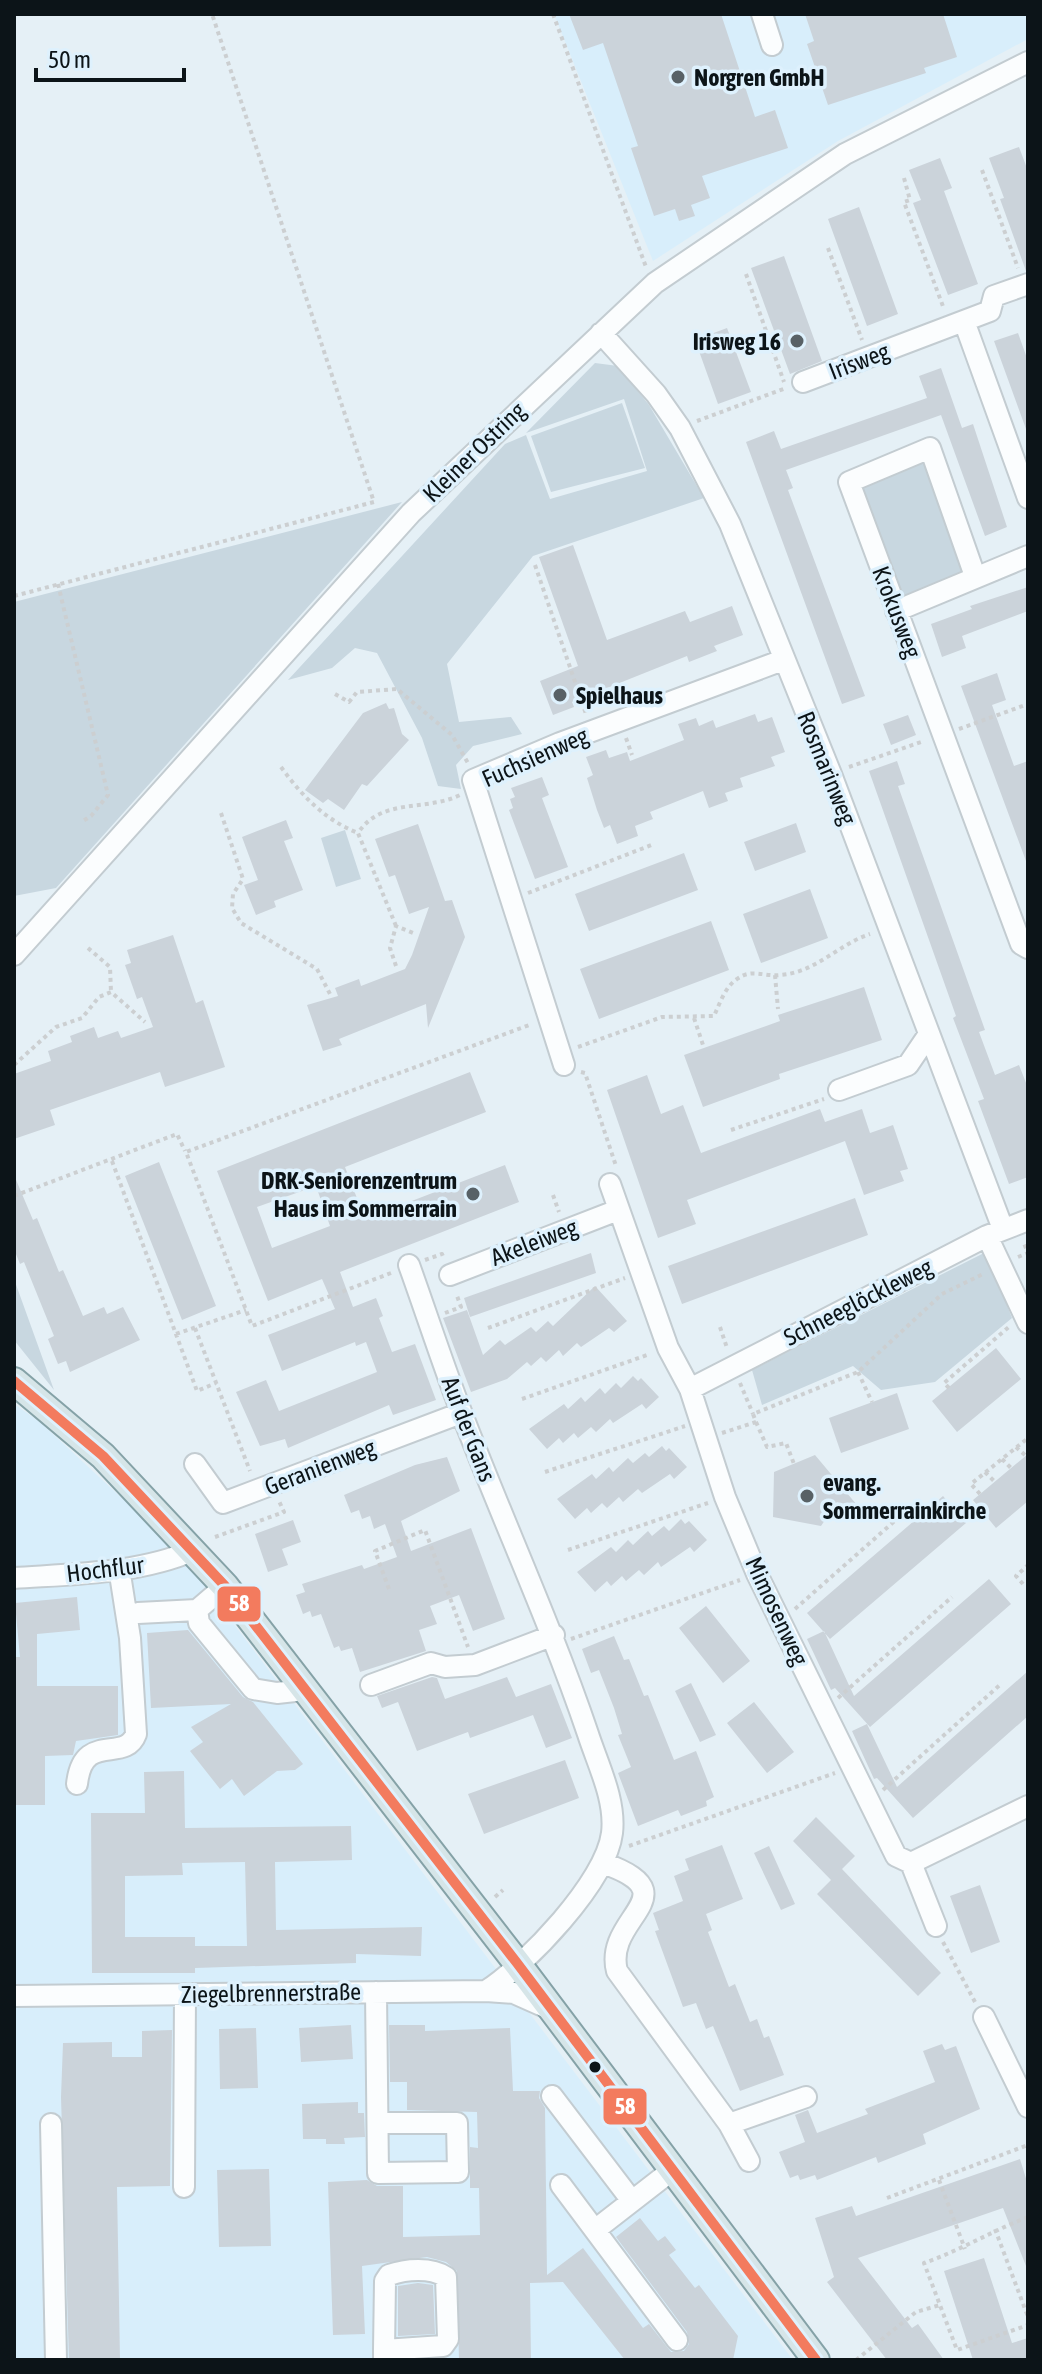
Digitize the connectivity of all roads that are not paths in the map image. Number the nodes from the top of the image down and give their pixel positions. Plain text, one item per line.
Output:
1 (762, 14) edge
2 (772, 45) dead end
3 (1028, 62) edge
4 (1026, 285) edge
5 (957, 324) junction
6 (601, 333) junction
7 (795, 385) road end
8 (1028, 498) edge
9 (1028, 556) edge
10 (975, 576) junction
11 (896, 611) junction
12 (783, 660) junction
13 (1028, 948) edge
14 (14, 955) edge
15 (927, 1037) junction
16 (562, 1059) road end
17 (839, 1090) dead end
18 (610, 1184) road end
19 (618, 1210) junction
20 (1009, 1227) edge
21 (400, 1269) road end
22 (450, 1275) dead end
23 (1026, 1318) edge
24 (14, 1381) edge
25 (690, 1389) junction
26 (461, 1413) junction
27 (195, 1464) dead end
28 (204, 1544) junction
29 (119, 1568) junction
30 (14, 1578) edge
31 (225, 1586) junction
32 (197, 1610) junction
33 (138, 1613) dead end
34 (556, 1640) junction
35 (371, 1685) dead end
36 (304, 1690) junction
37 (77, 1784) dead end
38 (1028, 1806) edge
39 (605, 1859) junction
40 (911, 1863) junction
41 (936, 1926) road end
42 (517, 1963) junction
43 (486, 1991) junction
44 (376, 1992) junction
45 (185, 1994) junction
46 (14, 1996) edge
47 (553, 2010) junction
48 (984, 2017) road end
49 (552, 2096) dead end
50 (806, 2097) dead end
51 (1028, 2107) edge
52 (378, 2123) junction
53 (51, 2124) dead end
54 (729, 2124) junction
55 (749, 2161) dead end
56 (671, 2171) junction
57 (561, 2185) dead end
58 (184, 2187) dead end
59 (632, 2201) junction
60 (595, 2230) junction
61 (677, 2340) dead end
62 (384, 2355) edge
63 (56, 2360) edge
64 (814, 2360) edge

1 - 2 street
3 - 6 street, Kleiner Ostring
4 - 5 street, Irisweg
5 - 7 street, Irisweg
5 - 8 street
6 - 12 street, Rosmarinweg
6 - 14 street, Kleiner Ostring
9 - 10 street
10 - 11 street
10 - 11 street, Krokusweg
11 - 13 street, Krokusweg
12 - 15 street, Rosmarinweg
12 - 16 street, Fuchsienweg
15 - 17 street
15 - 20 street, Rosmarinweg
18 - 19 street, Mimosenweg
19 - 22 street, Akeleiweg
19 - 25 street, Mimosenweg
20 - 23 street, Rosmarinweg
20 - 25 street, Schneeglöckleweg
21 - 26 street, Auf der Gans
24 - 28 main road
25 - 40 street, Mimosenweg
26 - 27 street, Geranienweg
26 - 34 street, Auf der Gans
28 - 29 street, Hochflur
28 - 31 main road
29 - 30 street, Hochflur
29 - 37 street
31 - 32 street
31 - 36 main road
32 - 33 street
32 - 36 street
34 - 35 street
34 - 39 street, Auf der Gans
36 - 42 main road
38 - 40 street
39 - 42 street, Auf der Gans
39 - 54 street
40 - 41 street, Mimosenweg
42 - 43 street
42 - 47 main road
43 - 44 street, Ziegelbrennerstraße
43 - 47 street, Ziegelbrennerstraße
44 - 45 street, Ziegelbrennerstraße
44 - 52 street
45 - 46 street, Ziegelbrennerstraße
45 - 58 street
47 - 56 main road
48 - 51 street
49 - 59 street
50 - 54 street
52 - 52 street
53 - 63 street
54 - 55 street
56 - 59 street
56 - 64 main road
57 - 60 street
59 - 60 street
60 - 61 street
62 - 62 street

